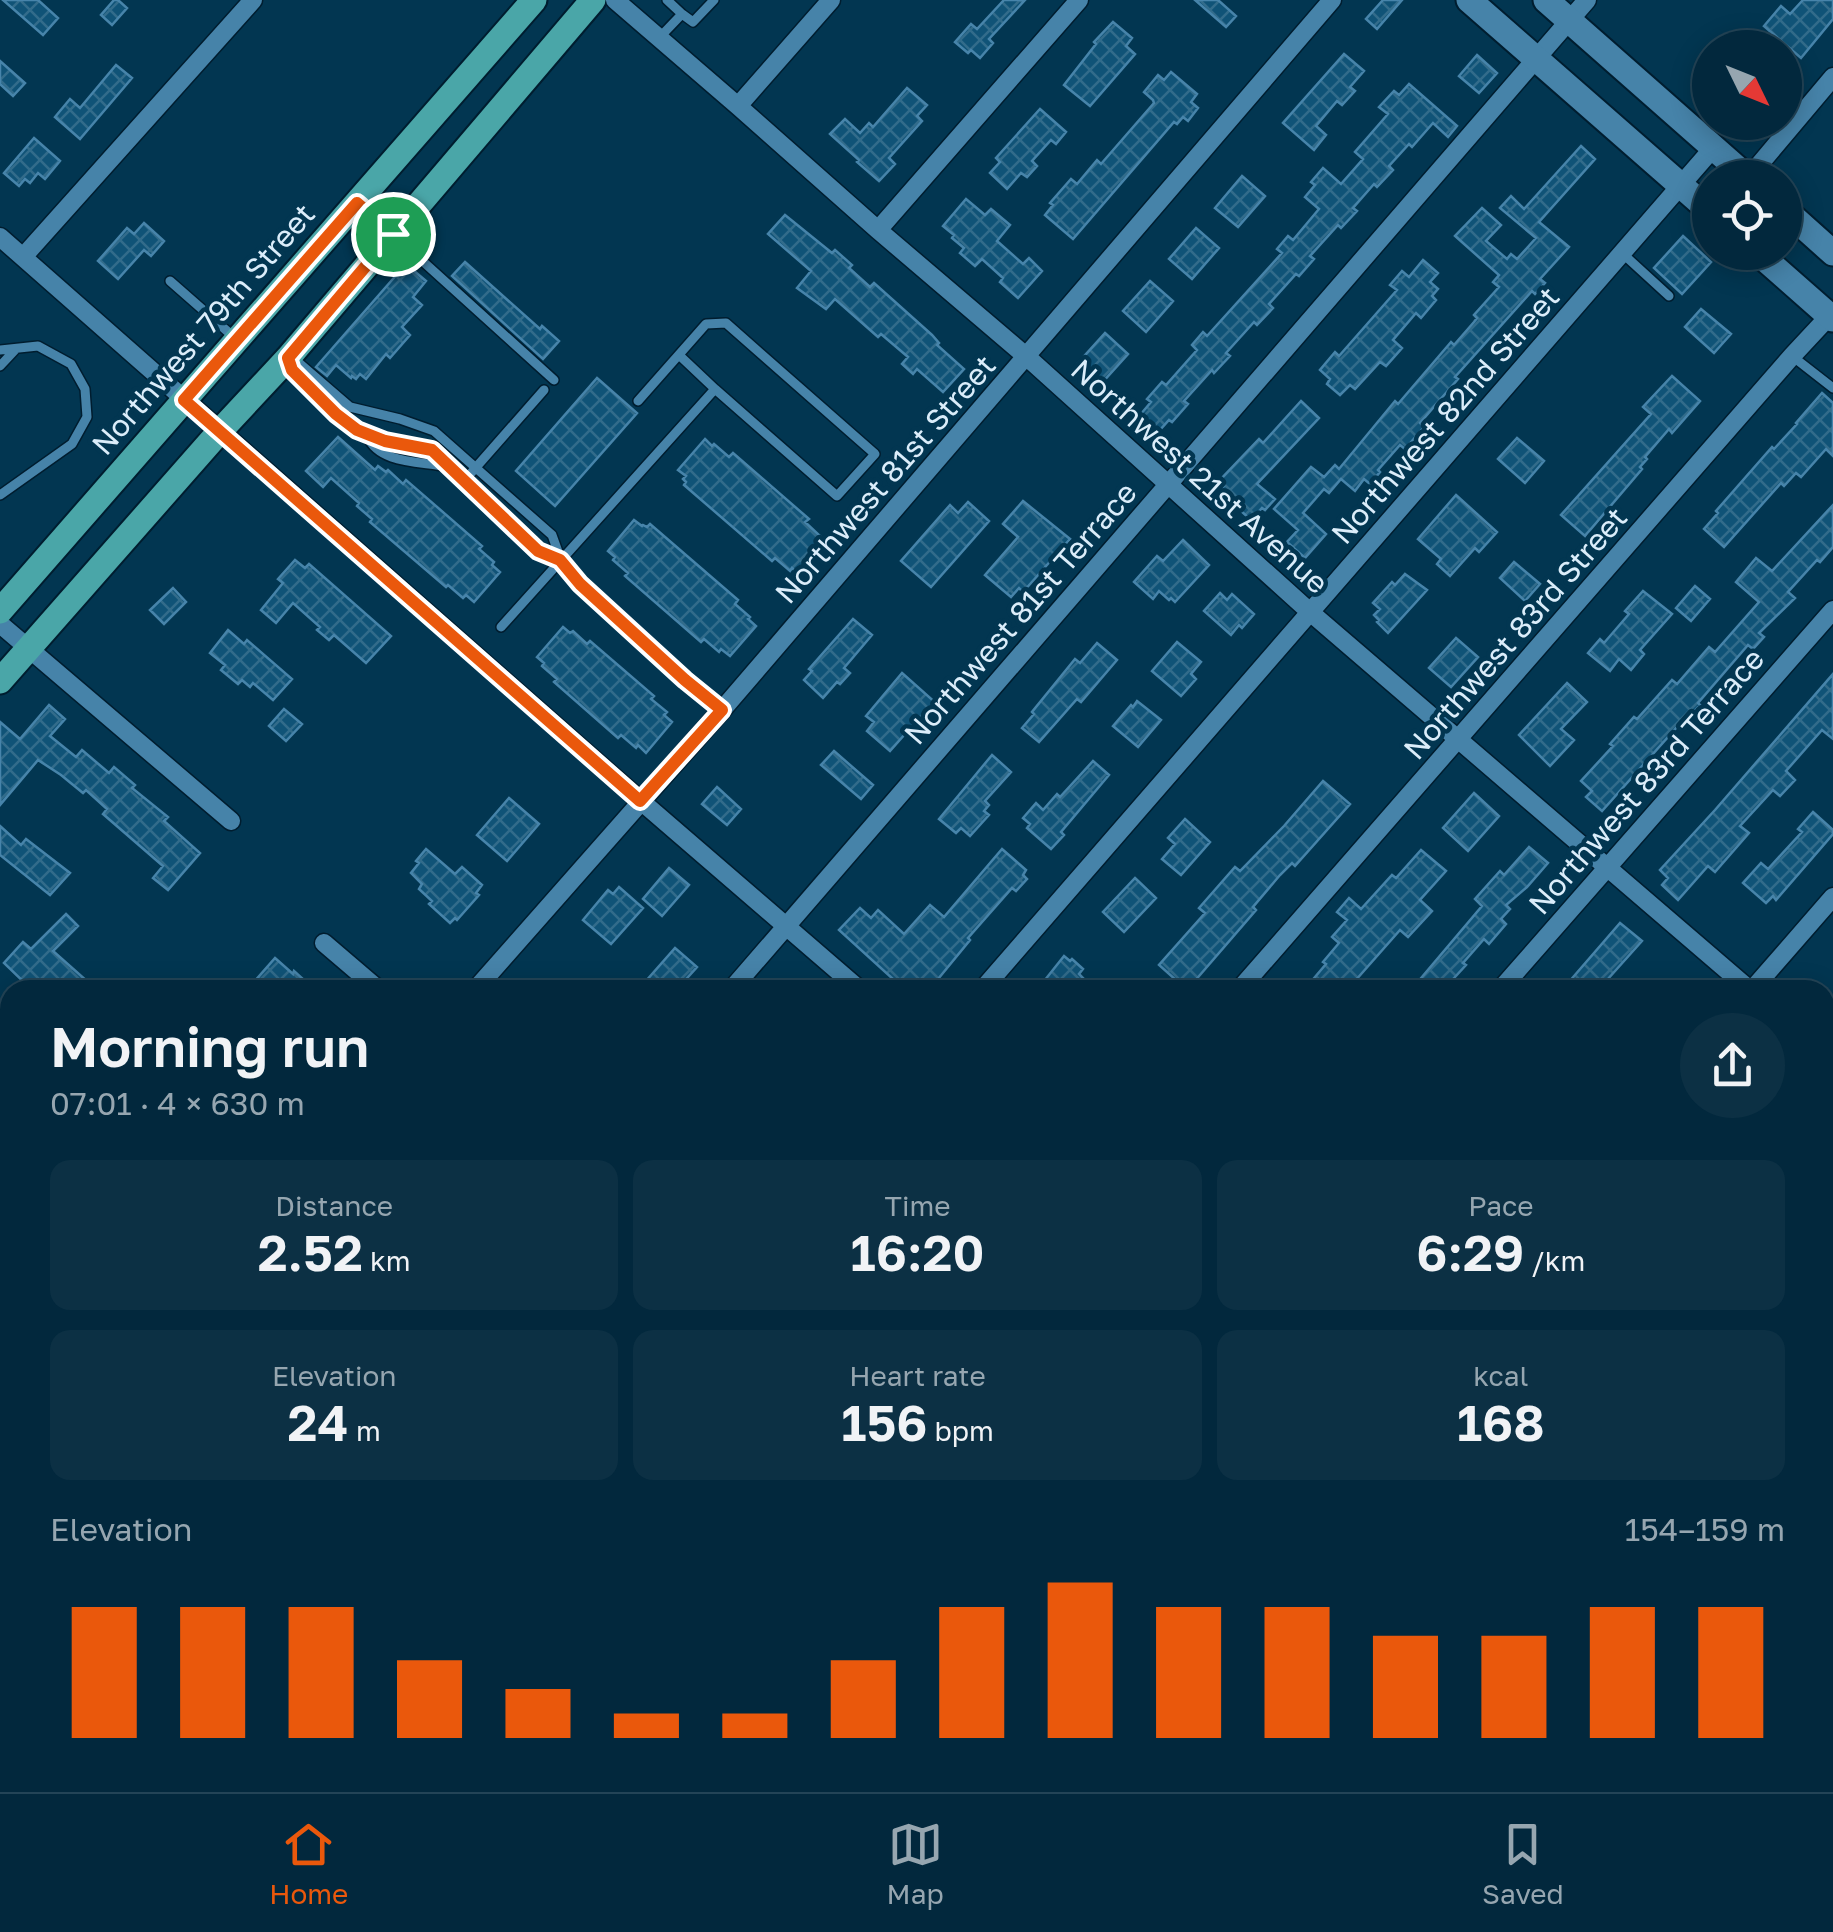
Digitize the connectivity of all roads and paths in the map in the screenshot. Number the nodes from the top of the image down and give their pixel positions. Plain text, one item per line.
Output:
1 (252, 0) edge
2 (534, 0) edge
3 (594, 0) edge
4 (614, 0) edge
5 (667, 0) edge
6 (714, 0) edge
7 (831, 0) edge
8 (1079, 0) edge
9 (1332, 0) edge
10 (1470, 0) edge
11 (1546, 0) edge
12 (1587, 0) edge
13 (682, 14) junction
14 (1570, 20) junction
15 (659, 38) junction
16 (1536, 59) junction
17 (1833, 77) edge
18 (738, 106) junction
19 (1714, 147) junction
20 (1729, 160) edge
21 (1762, 160) edge
22 (1682, 186) junction
23 (1692, 195) edge
24 (357, 203) junction
25 (1802, 225) edge
26 (878, 230) junction
27 (393, 234) junction
28 (0, 237) edge
29 (1622, 253) junction
30 (1833, 253) edge
31 (23, 257) junction
32 (1778, 270) edge
33 (170, 280) dead end
34 (1669, 296) dead end
35 (1832, 316) edge
36 (237, 340) junction
37 (0, 350) edge
38 (15, 350) junction
39 (679, 355) junction
40 (1792, 356) junction
41 (1027, 357) junction
42 (288, 358) junction
43 (0, 366) edge
44 (554, 380) dead end
45 (1833, 388) edge
46 (715, 389) junction
47 (544, 390) dead end
48 (184, 400) junction
49 (638, 401) dead end
50 (220, 431) junction
51 (476, 468) junction
52 (464, 480) junction
53 (1166, 484) junction
54 (0, 495) edge
55 (560, 560) junction
56 (1833, 610) edge
57 (0, 611) edge
58 (1310, 612) junction
59 (0, 624) edge
60 (501, 627) dead end
61 (28, 648) junction
62 (0, 681) edge
63 (722, 710) junction
64 (1458, 740) junction
65 (640, 801) junction
66 (231, 821) dead end
67 (1606, 867) junction
68 (1833, 897) edge
69 (786, 926) junction
70 (324, 943) dead end
71 (367, 980) edge
72 (484, 980) edge
73 (739, 980) edge
74 (848, 980) edge
75 (991, 980) edge
76 (1247, 980) edge
77 (1509, 980) edge
78 (1739, 980) edge
79 (1760, 980) edge

1 - 31 street
2 - 24 main road, Northwest 79th Street
3 - 27 main road
4 - 15 street, Northwest 21st Avenue
5 - 13 lane
6 - 13 lane
7 - 18 street
8 - 26 street
9 - 41 street, Northwest 81st Street
10 - 16 main road
11 - 14 main road
12 - 14 street, Northwest 81st Terrace
13 - 15 lane
14 - 16 street, Northwest 81st Terrace
14 - 19 main road
15 - 18 street, Northwest 21st Avenue
16 - 22 main road
16 - 53 street, Northwest 81st Terrace
17 - 21 street
18 - 26 street, Northwest 21st Avenue
19 - 20 main road
19 - 22 street, Northwest 82nd Street
22 - 23 main road
22 - 29 street, Northwest 82nd Street
24 - 27 main road
24 - 36 main road, Northwest 79th Street
25 - 30 main road
26 - 41 street, Northwest 21st Avenue
27 - 42 main road
27 - 44 lane
28 - 31 street
29 - 34 lane
29 - 58 street, Northwest 82nd Street
31 - 48 street
32 - 35 main road
33 - 36 lane
35 - 40 street, Northwest 83rd Street
36 - 48 main road, Northwest 79th Street
37 - 38 lane
38 - 43 lane
38 - 54 lane
39 - 46 lane
39 - 46 lane
39 - 49 lane
40 - 45 lane
40 - 64 street, Northwest 83rd Street
41 - 53 street, Northwest 21st Avenue
41 - 63 street, Northwest 81st Street
42 - 50 main road
42 - 51 lane
42 - 52 lane
46 - 55 lane
47 - 51 lane
48 - 50 street
48 - 57 main road, Northwest 79th Street
50 - 61 main road
50 - 65 street
51 - 52 lane
51 - 55 lane
52 - 55 lane
53 - 58 street, Northwest 21st Avenue
53 - 69 street, Northwest 81st Terrace
55 - 60 lane
55 - 63 lane
56 - 67 street, Northwest 83rd Terrace
58 - 64 street, Northwest 21st Avenue
58 - 75 street, Northwest 82nd Street
59 - 61 street
61 - 62 main road
61 - 66 street
63 - 65 street, Northwest 81st Street
64 - 67 street, Northwest 21st Avenue
64 - 76 street, Northwest 83rd Street
65 - 69 street
65 - 72 street, Northwest 81st Street
67 - 77 street, Northwest 83rd Terrace
67 - 78 street, Northwest 21st Avenue
68 - 79 street
69 - 73 street, Northwest 81st Terrace
69 - 74 street
70 - 71 street

